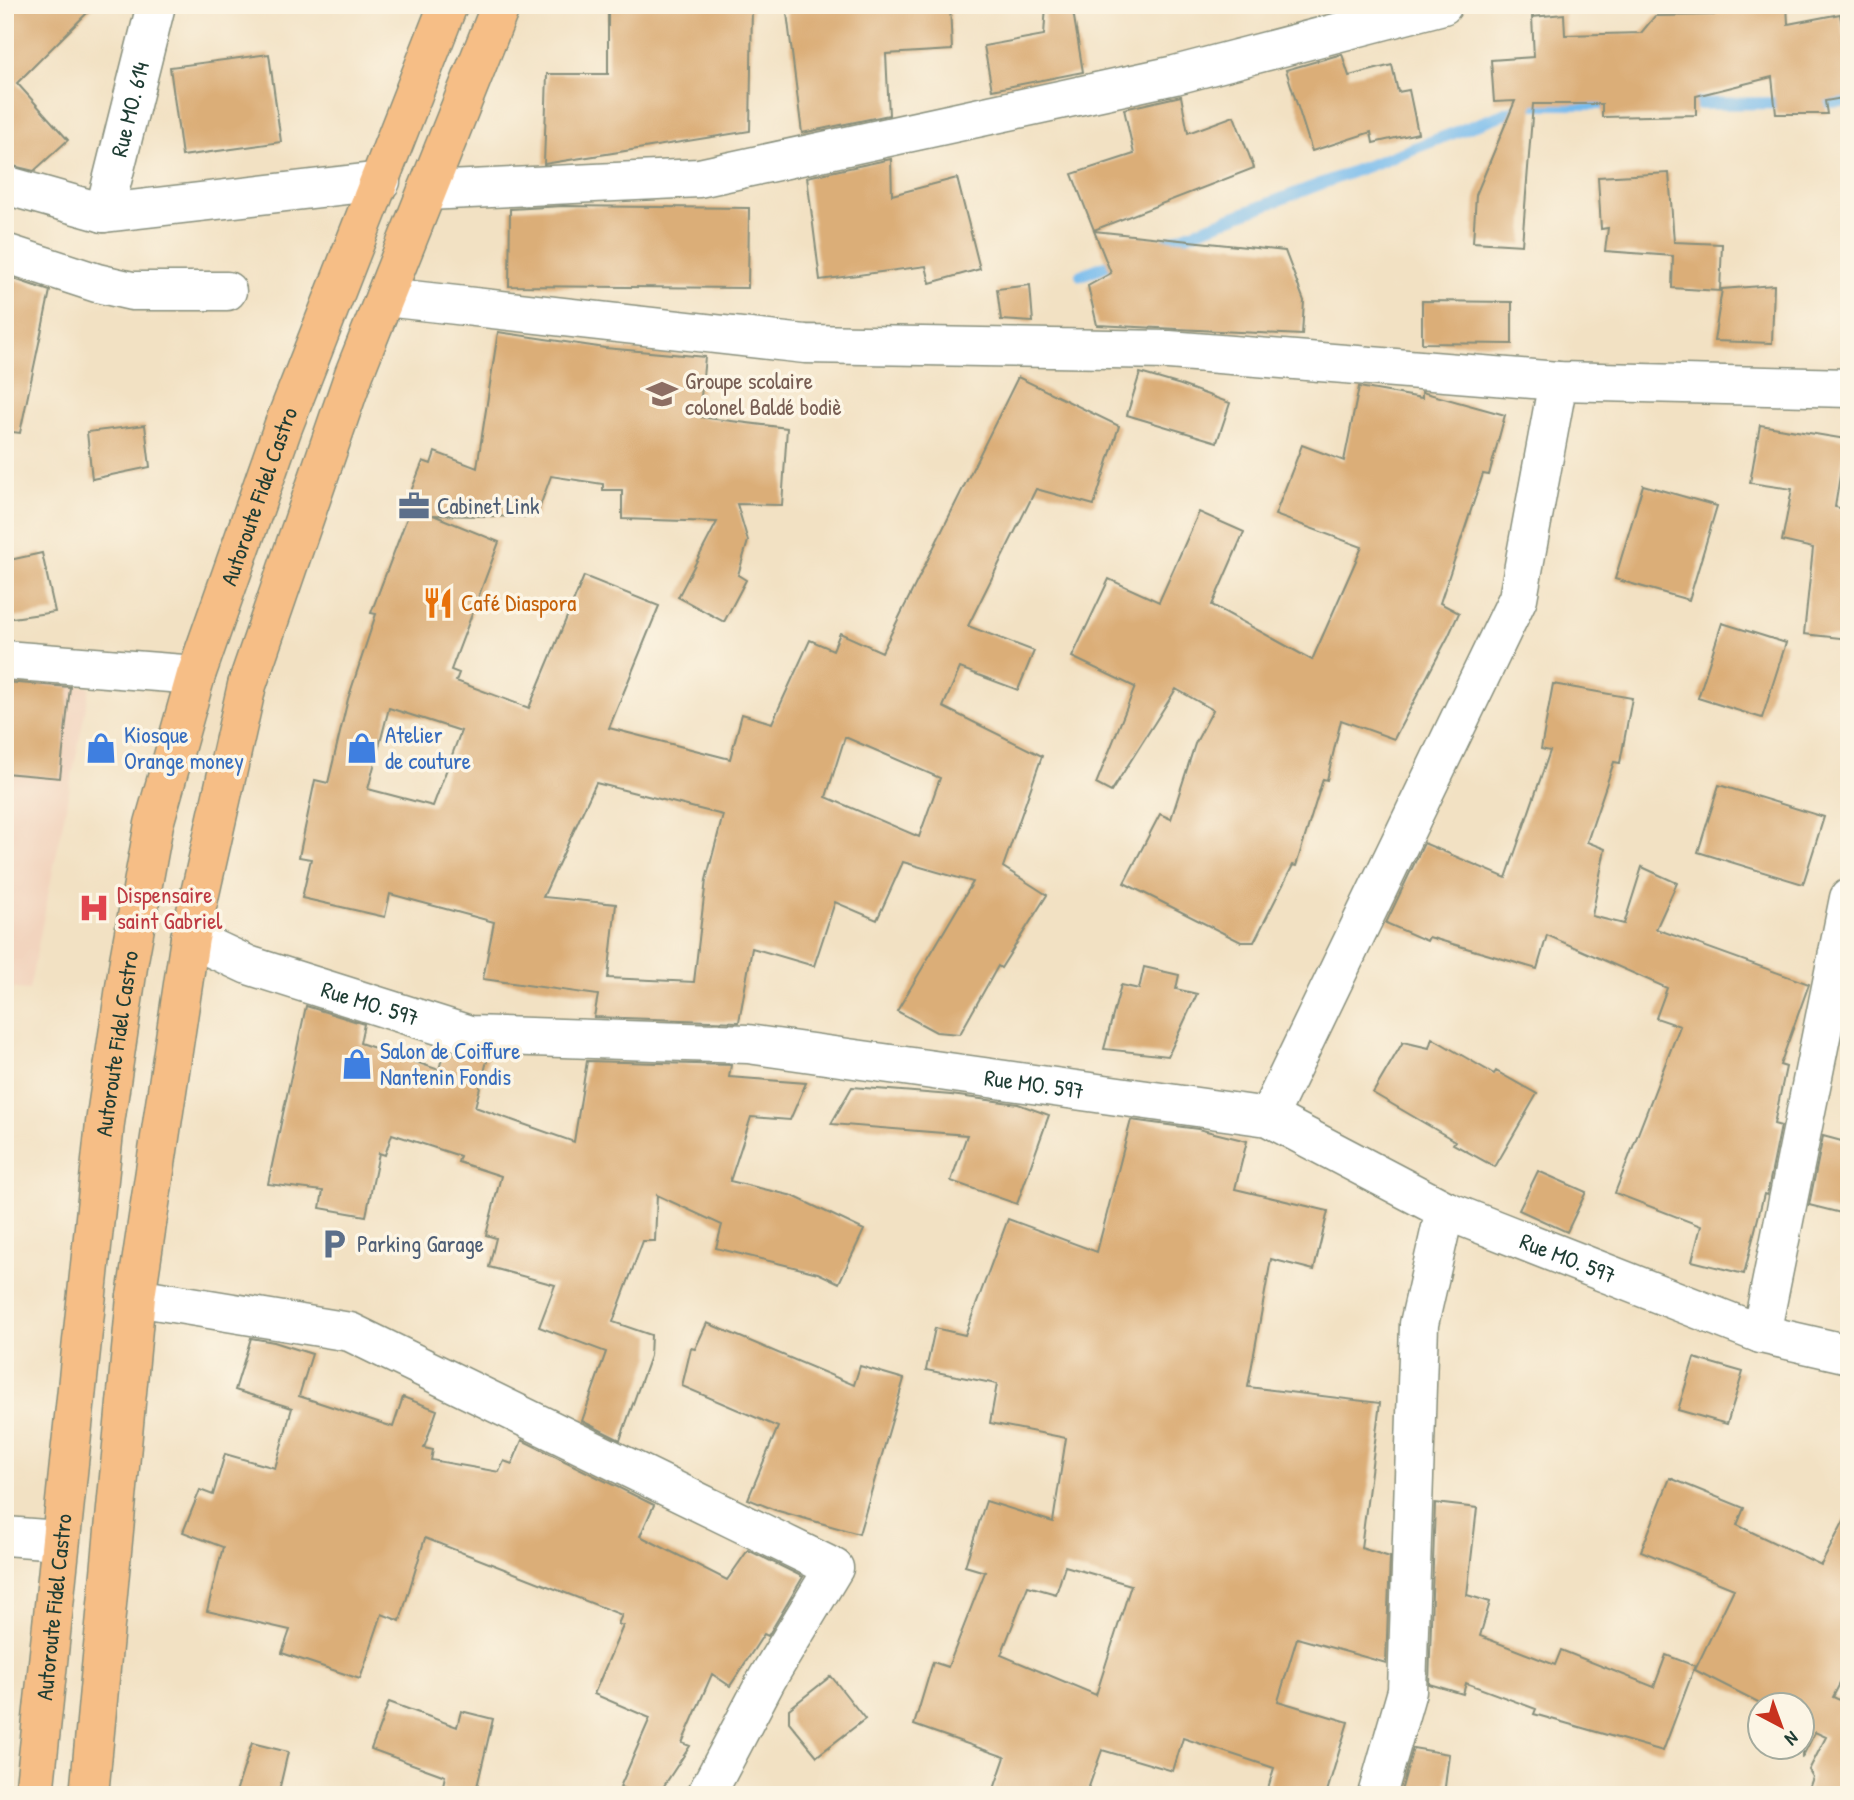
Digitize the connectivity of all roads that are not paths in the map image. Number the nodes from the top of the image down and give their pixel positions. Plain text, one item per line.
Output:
1 (156, 5) edge
2 (448, 5) edge
3 (501, 5) edge
4 (1443, 5) edge
5 (381, 181) junction
6 (5, 185) edge
7 (427, 191) junction
8 (104, 213) junction
9 (5, 253) edge
10 (227, 291) dead end
11 (385, 297) junction
12 (1558, 381) junction
13 (1849, 387) edge
14 (5, 660) edge
15 (196, 675) junction
16 (1849, 898) edge
17 (190, 938) junction
18 (1268, 1117) junction
19 (1445, 1210) junction
20 (136, 1297) junction
21 (1761, 1334) junction
22 (1849, 1354) edge
23 (5, 1535) edge
24 (59, 1539) junction
25 (34, 1795) edge
26 (89, 1795) edge
27 (706, 1795) edge
28 (1377, 1795) edge

1 - 8 street, Rue MO. 614
2 - 5 highway, Autoroute Fidel Castro
3 - 7 highway, Autoroute Fidel Castro
4 - 7 street
5 - 8 street
5 - 15 highway, Autoroute Fidel Castro
6 - 8 street
7 - 11 highway, Autoroute Fidel Castro
9 - 10 street
11 - 12 street
11 - 17 highway, Autoroute Fidel Castro
12 - 13 street
12 - 18 street
14 - 15 street
15 - 24 highway, Autoroute Fidel Castro
16 - 21 street
17 - 18 street, Rue MO. 597
17 - 20 highway, Autoroute Fidel Castro
18 - 19 street, Rue MO. 597
19 - 21 street, Rue MO. 597
19 - 28 street
20 - 26 highway, Autoroute Fidel Castro
20 - 27 street
21 - 22 street, Rue MO. 597
23 - 24 street
24 - 25 highway, Autoroute Fidel Castro

